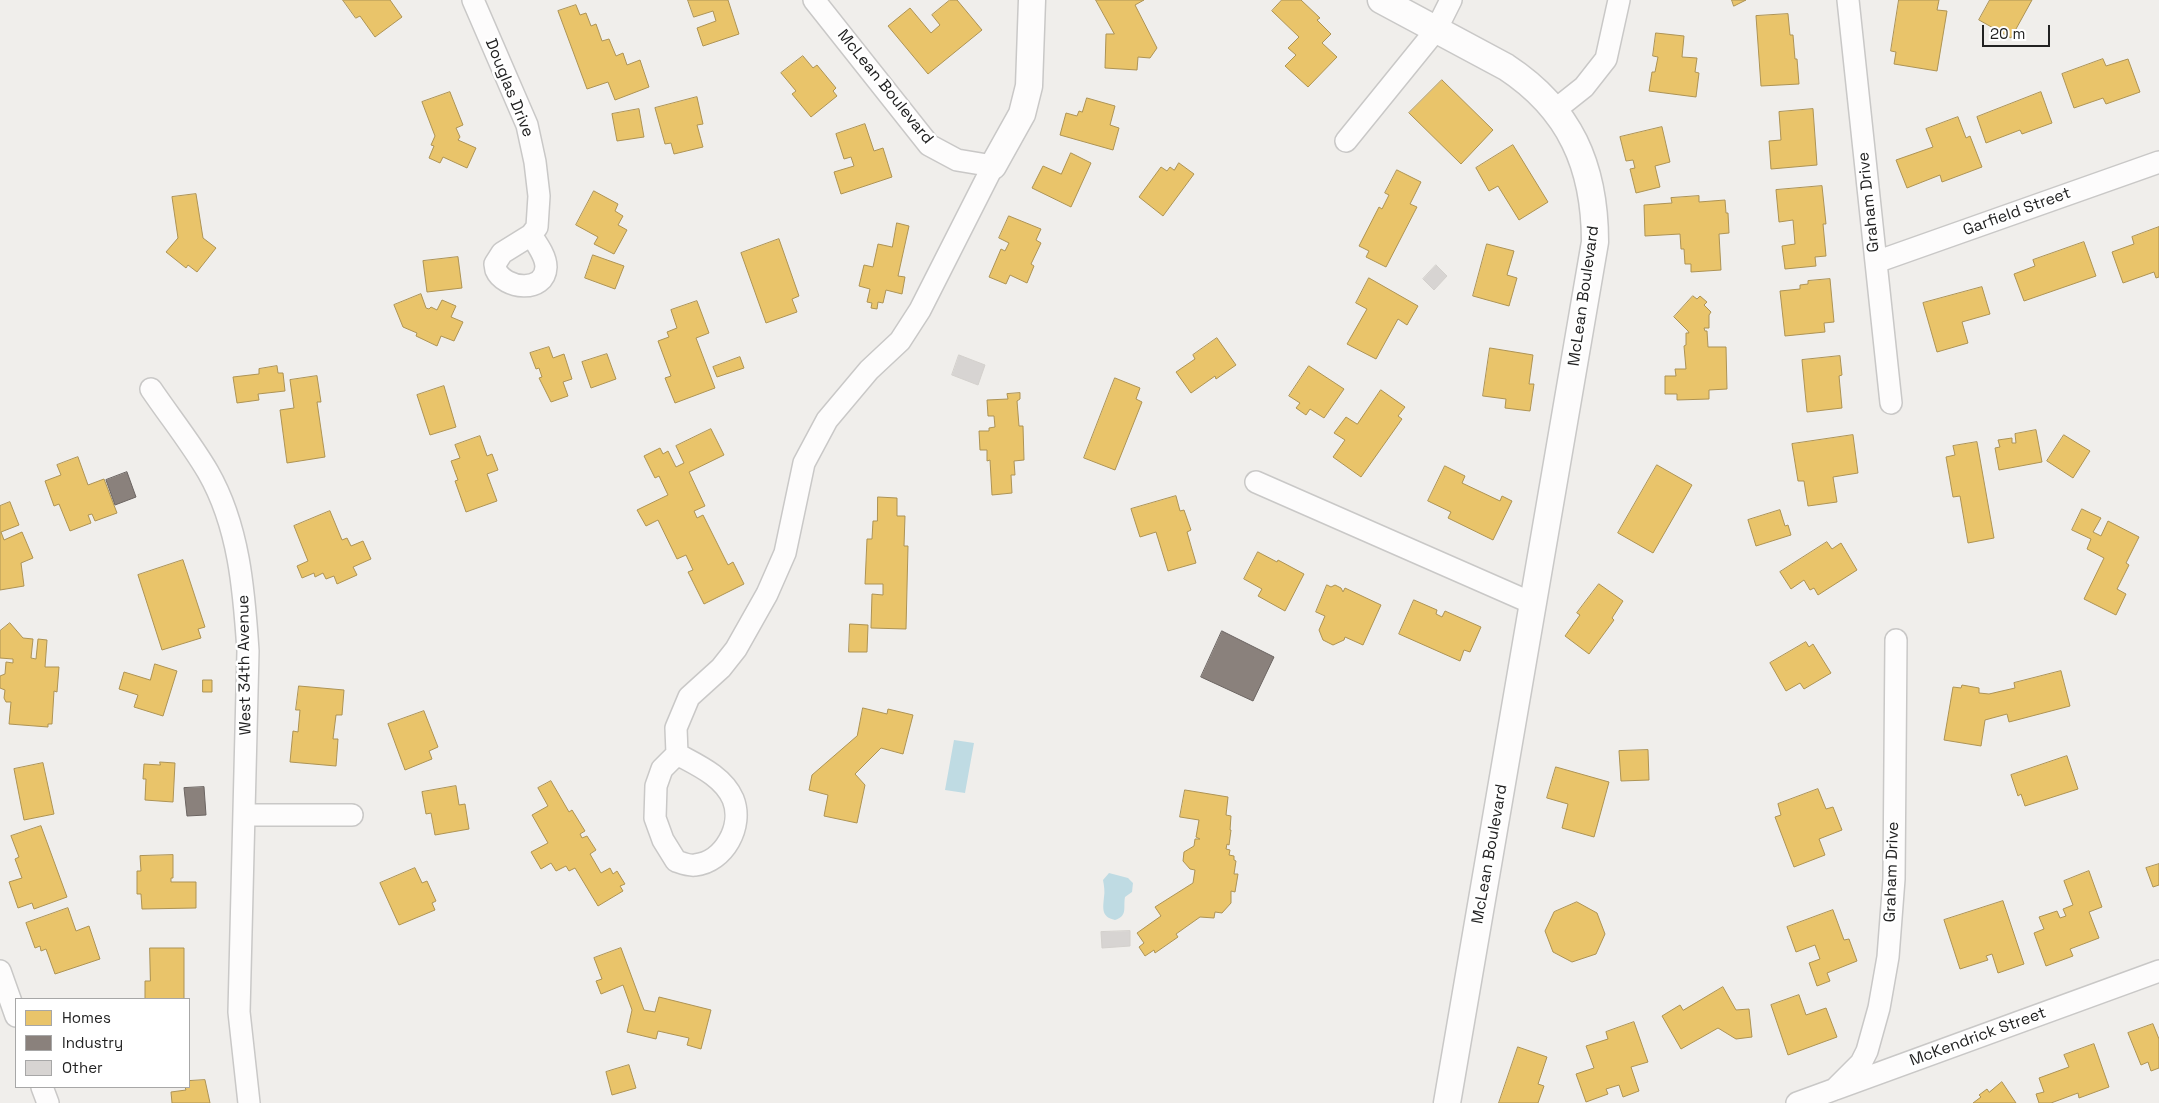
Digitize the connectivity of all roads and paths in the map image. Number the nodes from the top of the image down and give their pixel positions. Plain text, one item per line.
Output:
1 (474, 0) edge
2 (814, 0) edge
3 (1032, 0) edge
4 (1381, 0) edge
5 (1451, 0) edge
6 (1619, 0) edge
7 (1848, 0) edge
8 (1436, 30) junction
9 (1555, 110) junction
10 (1346, 140) dead end
11 (2159, 162) edge
12 (993, 166) junction
13 (531, 235) dead end
14 (1876, 262) junction
15 (151, 390) dead end
16 (1890, 403) dead end
17 (1256, 482) dead end
18 (1534, 604) junction
19 (1896, 640) dead end
20 (677, 754) junction
21 (244, 815) junction
22 (352, 815) dead end
23 (0, 971) edge
24 (2159, 971) edge
25 (15, 1013) edge
26 (42, 1088) edge
27 (1835, 1089) junction
28 (48, 1103) edge
29 (249, 1103) edge
30 (1447, 1103) edge
31 (1797, 1103) edge

1 - 13 street, Douglas Drive
2 - 12 street, McLean Boulevard
3 - 12 street
4 - 8 street, McLean Boulevard
5 - 8 street
6 - 9 street
7 - 14 street, Graham Drive
8 - 9 street, McLean Boulevard
8 - 10 street
9 - 18 street, McLean Boulevard
11 - 14 street, Garfield Street
12 - 20 street
14 - 16 street, Graham Drive
15 - 21 street, West 34th Avenue
17 - 18 street
18 - 30 street, McLean Boulevard
19 - 27 street, Graham Drive
20 - 20 street
21 - 22 street
21 - 29 street, West 34th Avenue
23 - 25 street
24 - 27 street, McKendrick Street
26 - 28 street
27 - 31 street, McKendrick Street

